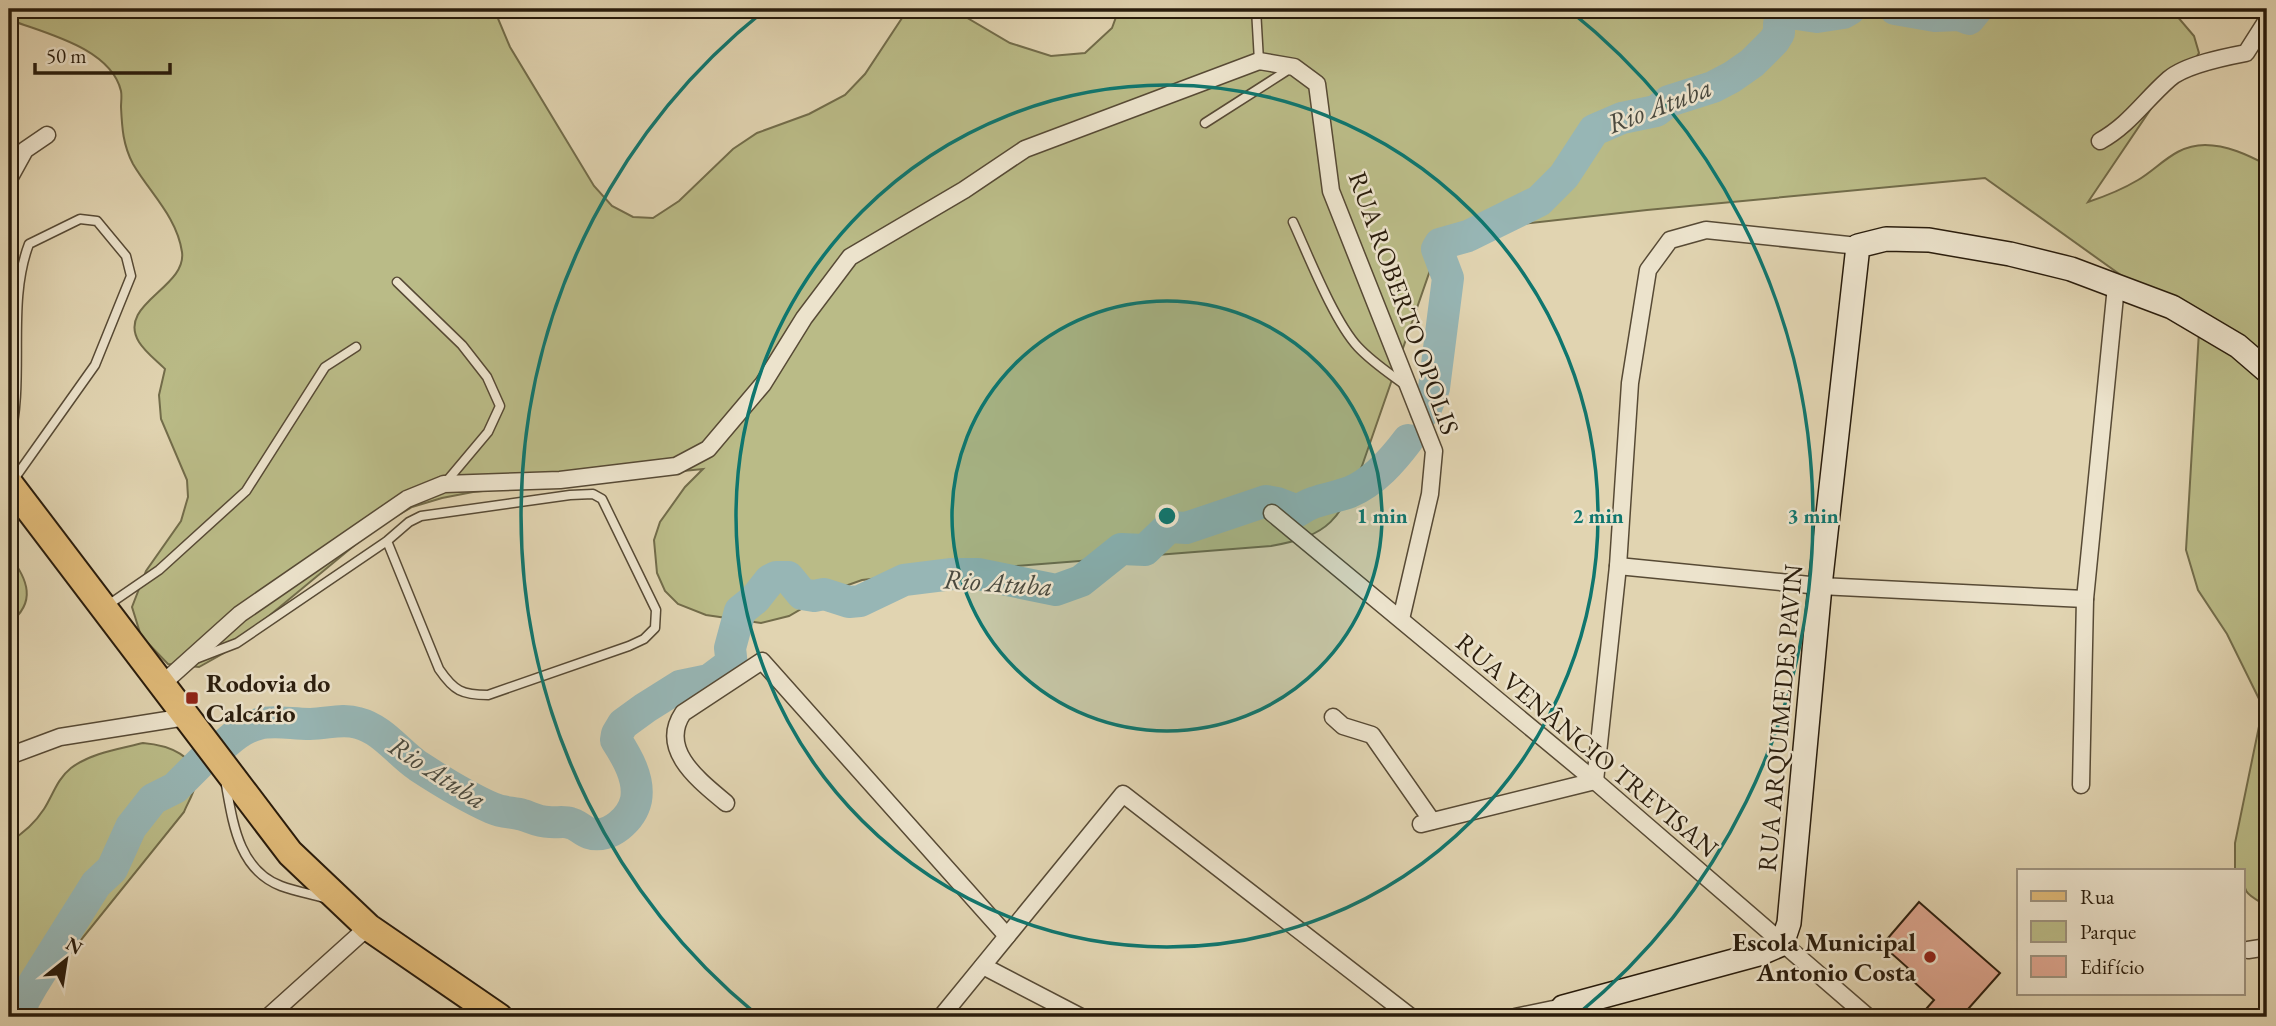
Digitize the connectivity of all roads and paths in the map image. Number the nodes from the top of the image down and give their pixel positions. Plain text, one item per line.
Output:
1 (1256, 9) edge
2 (2267, 20) edge
3 (1259, 61) junction
4 (1294, 67) junction
5 (1205, 123) dead end
6 (47, 135) dead end
7 (2100, 141) dead end
8 (9, 179) edge
9 (1293, 222) dead end
10 (1858, 246) junction
11 (397, 282) dead end
12 (2116, 286) junction
13 (356, 347) dead end
14 (2267, 371) edge
15 (1410, 389) junction
16 (9, 443) edge
17 (10, 484) edge
18 (444, 484) junction
19 (1272, 513) dead end
20 (387, 541) junction
21 (1618, 566) junction
22 (1820, 586) junction
23 (2085, 599) junction
24 (102, 609) junction
25 (1401, 620) junction
26 (188, 661) junction
27 (161, 685) junction
28 (1334, 716) dead end
29 (186, 717) junction
30 (9, 756) edge
31 (224, 768) junction
32 (1595, 781) junction
33 (2081, 785) dead end
34 (726, 803) dead end
35 (343, 903) junction
36 (368, 927) junction
37 (1007, 936) junction
38 (1782, 944) junction
39 (2267, 947) edge
40 (2248, 950) dead end
41 (983, 966) junction
42 (1564, 1012) edge
43 (485, 1014) edge
44 (268, 1017) edge
45 (941, 1017) edge
46 (1081, 1017) edge
47 (1411, 1017) edge
48 (1515, 1017) edge
49 (1868, 1017) edge

1 - 3 lane
2 - 7 street
3 - 4 street
3 - 18 street
4 - 5 lane
4 - 15 street, RUA ROBERTO OPOLIS
6 - 8 street
9 - 15 lane
10 - 12 street
10 - 21 street
10 - 22 street, RUA ARQUIMEDES PAVIN
11 - 18 lane
12 - 14 street
12 - 23 street
13 - 24 lane
15 - 25 street, RUA ROBERTO OPOLIS
16 - 17 lane
17 - 24 main road
18 - 26 street
19 - 25 street, RUA VENÂNCIO TREVISAN
20 - 20 lane
20 - 26 lane
21 - 22 street
21 - 32 street
22 - 23 street
22 - 38 street, RUA ARQUIMEDES PAVIN
23 - 33 street
24 - 27 main road
25 - 32 street, RUA VENÂNCIO TREVISAN
26 - 27 street
27 - 29 main road
28 - 32 street
29 - 30 street
29 - 31 main road
31 - 35 main road
31 - 35 lane
32 - 38 street, RUA VENÂNCIO TREVISAN
34 - 37 street
35 - 36 main road
36 - 43 main road
36 - 44 street
37 - 41 street
37 - 47 street
38 - 42 street
38 - 49 street, RUA VENÂNCIO TREVISAN
39 - 40 street
41 - 45 street
41 - 46 street
42 - 48 street

